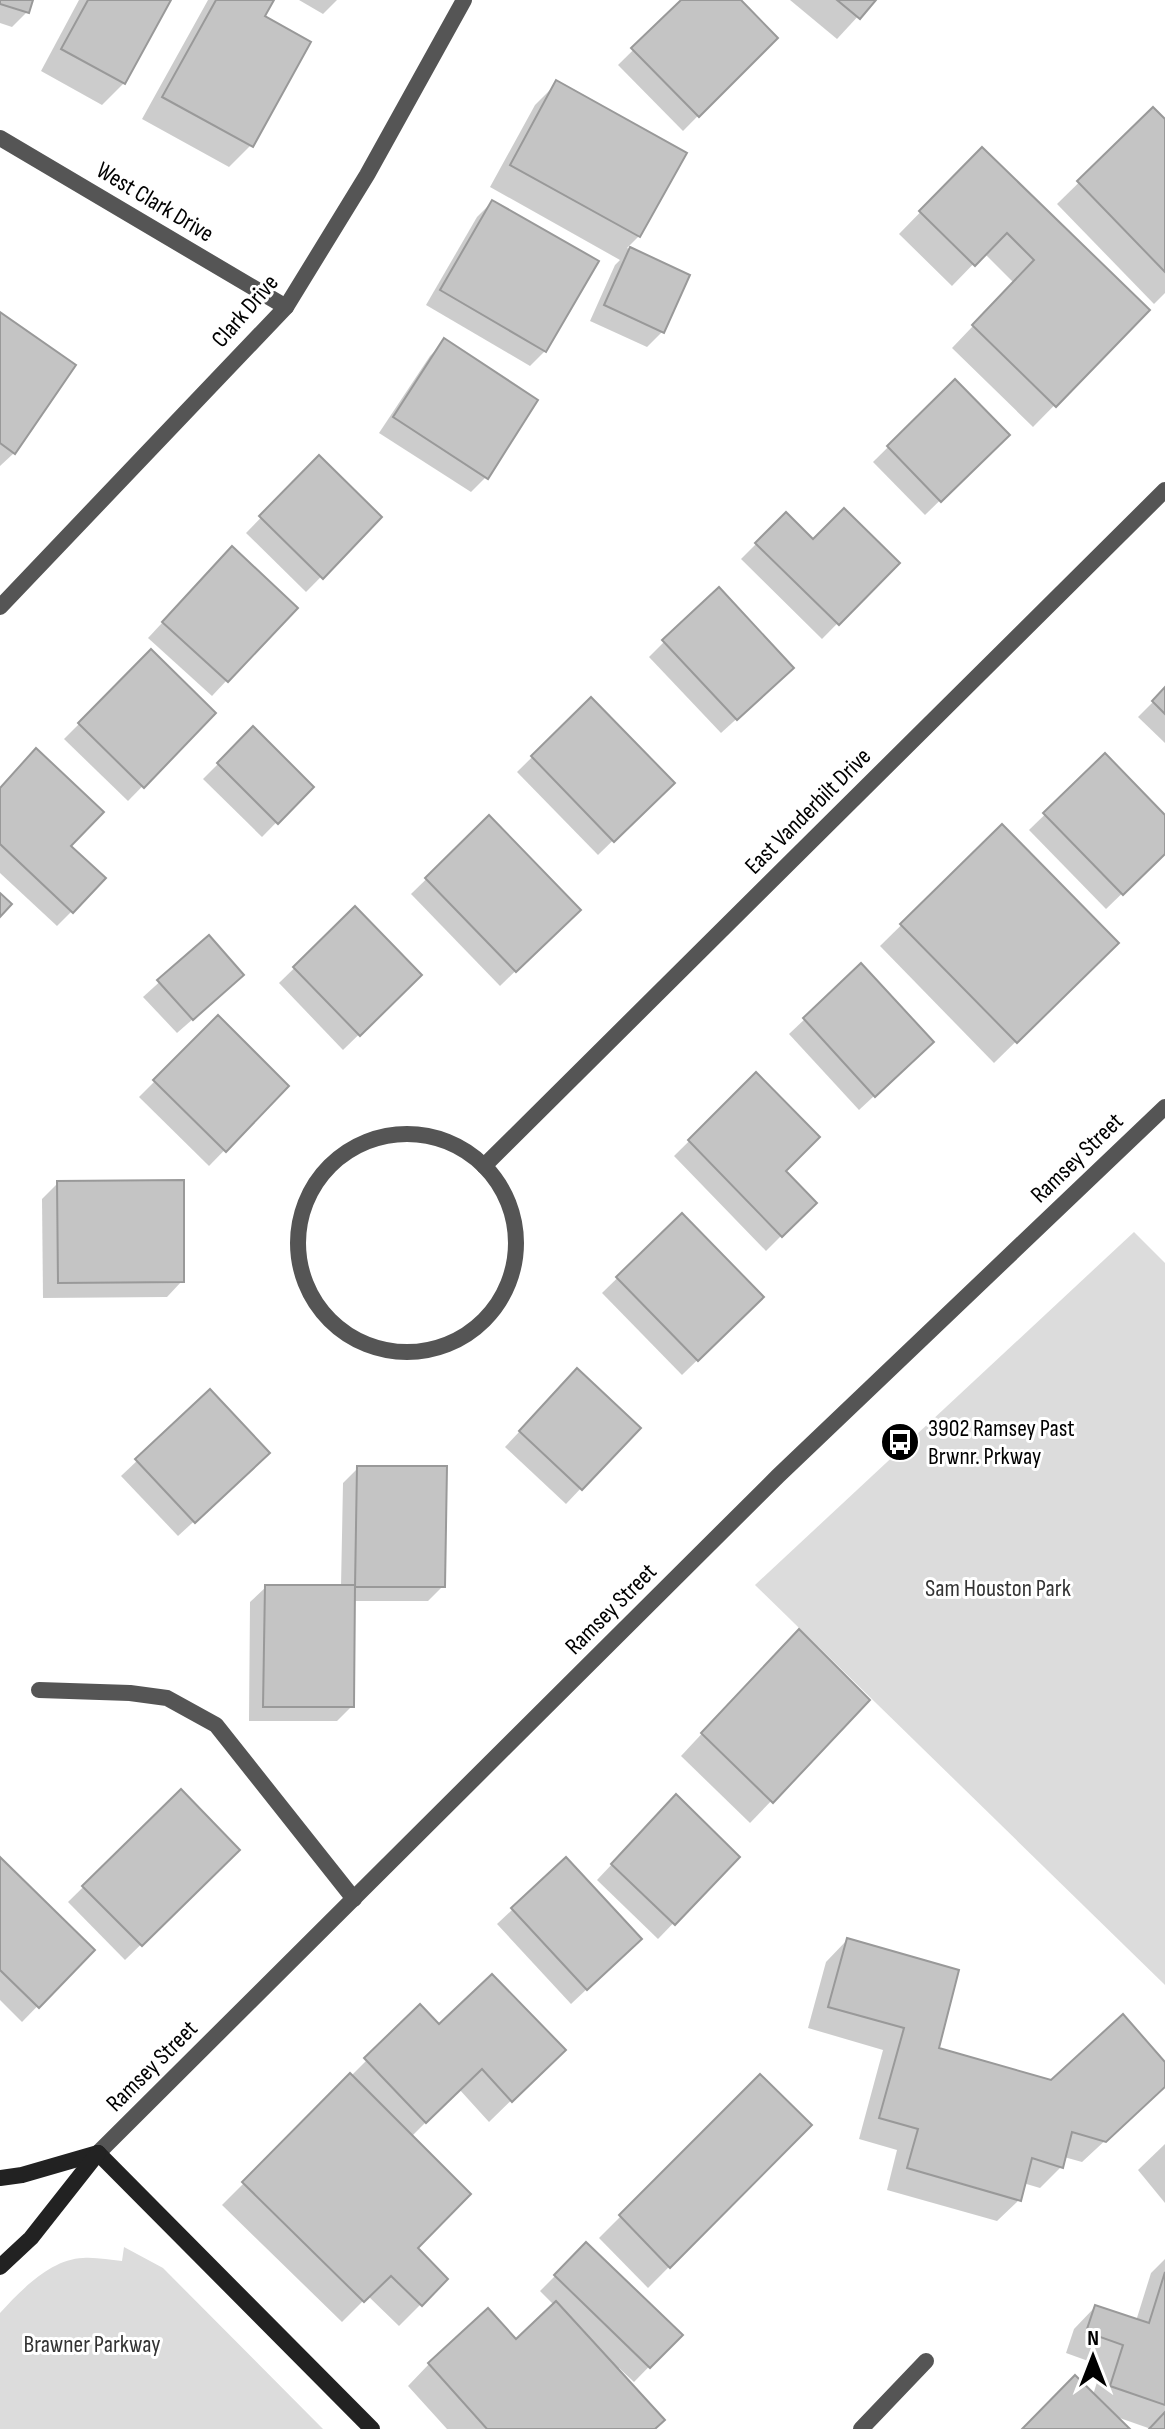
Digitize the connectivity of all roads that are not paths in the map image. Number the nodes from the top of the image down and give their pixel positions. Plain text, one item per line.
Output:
1 (464, 0) edge
2 (0, 138) edge
3 (286, 307) junction
4 (1165, 490) edge
5 (0, 607) edge
6 (1165, 1107) edge
7 (484, 1166) junction
8 (39, 1690) dead end
9 (354, 1899) junction
10 (98, 2153) junction
11 (0, 2178) edge
12 (0, 2267) edge
13 (926, 2361) dead end
14 (372, 2429) edge
15 (861, 2429) edge

1 - 3 street, Clark Drive
2 - 3 street, West Clark Drive
3 - 5 street, Clark Drive
4 - 7 street, East Vanderbilt Drive
6 - 9 street, Ramsey Street
7 - 7 street
8 - 9 street
9 - 10 street, Ramsey Street
10 - 11 street, Ramsey Street
10 - 12 street, Ramsey Street
10 - 14 street
13 - 15 street

